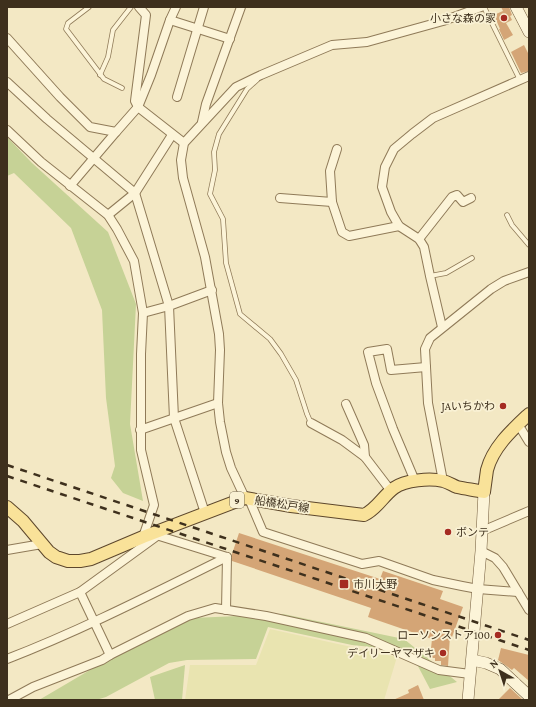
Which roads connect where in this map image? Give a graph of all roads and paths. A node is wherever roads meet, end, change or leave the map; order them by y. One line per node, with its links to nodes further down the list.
1 (89, 7): 15 (lane)
2 (130, 7): 15 (lane)
3 (139, 7): 22 (street)
4 (176, 7): 10 (street)
5 (204, 7): 11 (street)
6 (241, 7): 13 (street)
7 (481, 7): 16 (street)
8 (484, 7): 18 (lane)
9 (516, 7): 12 (street)
10 (170, 20): 11 (street); 22 (street)
11 (197, 29): 13 (street); 21 (street)
12 (529, 32)
13 (230, 39): 23 (street)
14 (8, 42): 25 (street)
15 (100, 75): 20 (lane)
16 (261, 75): 23 (street); 52 (lane)
17 (529, 76): 18 (street)
18 (520, 80): 37 (street)
19 (7, 82): 29 (street)
20 (122, 88)
21 (177, 97)
22 (138, 107): 25 (street); 26 (street)
23 (202, 122): 27 (street)
24 (7, 130): 30 (street)
25 (116, 132): 29 (street)
26 (172, 135): 27 (street); 31 (street)
27 (184, 143): 43 (street)
28 (336, 149): 34 (street)
29 (94, 158): 30 (street); 31 (street)
30 (70, 186): 35 (street)
31 (135, 193): 35 (street); 44 (street)
32 (280, 198): 34 (street)
33 (471, 198): 38 (street)
34 (332, 202): 37 (street)
35 (108, 215): 45 (street)
36 (507, 215): 39 (lane)
37 (400, 226): 38 (street)
38 (419, 239): 42 (street)
39 (529, 246)
40 (472, 258): 42 (lane)
41 (529, 272): 46 (street)
42 (430, 276): 46 (street)
43 (212, 290): 44 (street); 48 (street)
44 (169, 306): 45 (street); 51 (street)
45 (143, 314): 54 (street)
46 (442, 327): 47 (street)
47 (426, 367): 57 (street); 58 (street)
48 (218, 403): 51 (street); 61 (street)
49 (346, 404): 56 (street)
50 (529, 414): 53 (main road)
51 (174, 418): 54 (street); 64 (street)
52 (312, 423): 56 (street)
53 (518, 424): 55 (street); 60 (main road)
54 (140, 430): 66 (street)
55 (529, 442)
56 (365, 456): 59 (street)
57 (415, 481): 58 (main road, 船橋松戸線 / 9); 59 (main road, 船橋松戸線 / 9)
58 (443, 481): 60 (main road, 船橋松戸線 / 9)
59 (391, 491): 61 (main road, 船橋松戸線 / 9)
60 (484, 492): 65 (street)
61 (247, 498): 64 (main road, 船橋松戸線 / 9); 71 (street)
62 (7, 507): 67 (main road, 船橋松戸線 / 9)
63 (529, 511): 65 (street)
64 (205, 513): 66 (main road, 船橋松戸線 / 9)
65 (482, 531): 69 (street)
66 (151, 536): 67 (main road, 船橋松戸線 / 9); 70 (street); 72 (street)
67 (42, 544): 68 (street)
68 (7, 550)
69 (481, 551): 71 (street); 73 (street)
70 (227, 557): 74 (street); 76 (street)
71 (478, 590): 73 (street); 80 (street)
72 (80, 592): 76 (street); 77 (street)
73 (518, 592): 75 (street)
74 (226, 610): 78 (street); 81 (street)
75 (529, 610)
76 (94, 623): 78 (street); 79 (street)
77 (7, 624)
78 (110, 655): 83 (street)
79 (7, 660)
80 (472, 660): 81 (street); 82 (street)
81 (470, 674): 84 (street)
82 (529, 696)
83 (9, 700)
84 (468, 700)

